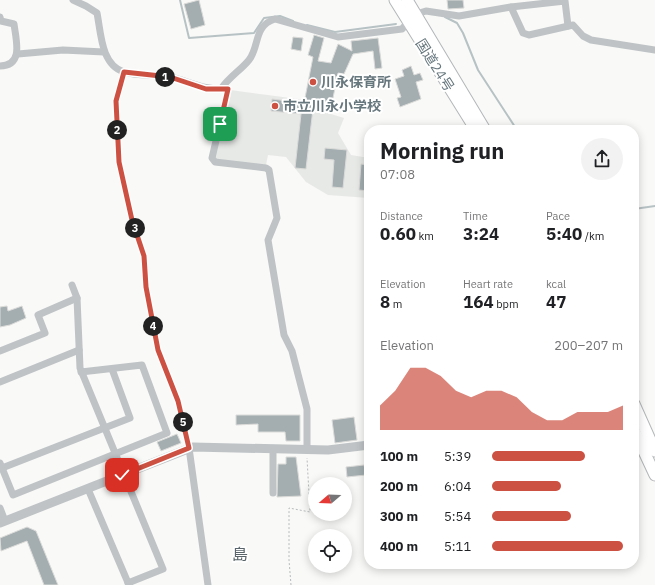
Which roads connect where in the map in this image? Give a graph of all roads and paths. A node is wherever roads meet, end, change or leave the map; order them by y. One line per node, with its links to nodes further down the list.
1 (73, 0): 9 (street)
2 (395, 0): 6 (highway, 国道24号)
3 (407, 0): 6 (highway, 国道24号)
4 (506, 5): 6 (street); 7 (street); 7 (street)
5 (0, 17): 10 (street)
6 (412, 18): 13 (street); 14 (highway, 国道24号); 15 (highway, 国道24号)
7 (568, 26): 8 (street)
8 (655, 50)
9 (104, 52): 10 (street); 12 (street)
10 (18, 54): 11 (street)
11 (0, 66)
12 (124, 72): 13 (street); 27 (street)
13 (221, 89): 29 (street)
14 (473, 125)
15 (482, 125)
16 (72, 285): 17 (street)
17 (77, 298): 18 (street); 19 (street)
18 (79, 350): 21 (street); 22 (street)
19 (0, 351)
20 (112, 368): 21 (street); 24 (street); 31 (street)
21 (81, 372): 24 (street)
22 (0, 382)
23 (639, 415): 30 (highway)
24 (103, 428): 31 (street); 32 (street)
25 (639, 441): 34 (highway)
26 (364, 446): 29 (street)
27 (189, 448): 28 (street); 33 (street); 40 (street)
28 (273, 449): 29 (street); 36 (street)
29 (307, 450): 41 (path)
30 (655, 452)
31 (114, 454): 32 (street); 33 (street)
32 (1, 465)
33 (122, 475): 35 (street); 39 (street)
34 (655, 475)
35 (88, 489): 38 (street); 39 (street)
36 (273, 493)
37 (0, 508): 38 (street)
38 (3, 522)
39 (128, 584)
40 (208, 585)
41 (291, 585)

